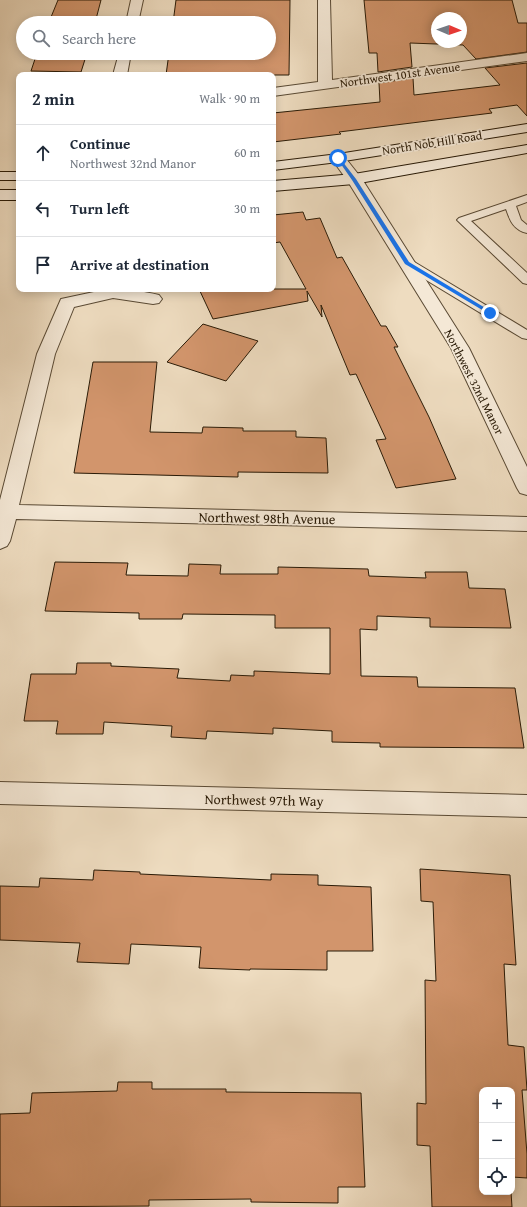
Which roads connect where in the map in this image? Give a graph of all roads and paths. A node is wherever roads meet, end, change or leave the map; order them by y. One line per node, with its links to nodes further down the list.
1 (138, 0): 3 (street)
2 (324, 0): 7 (street)
3 (134, 16)
4 (527, 57): 7 (street, Northwest 101st Avenue)
5 (123, 60): 6 (street)
6 (121, 72)
7 (325, 86): 8 (street, Northwest 101st Avenue)
8 (276, 92)
9 (527, 128): 11 (street, North Nob Hill Road)
10 (527, 149): 15 (street, North Nob Hill Road)
11 (338, 158): 12 (street, North Nob Hill Road); 15 (street, Northwest 32nd Manor)
12 (276, 166)
13 (0, 176): 14 (street)
14 (16, 176)
15 (354, 179): 16 (street, North Nob Hill Road); 22 (street, Northwest 32nd Manor)
16 (276, 186)
17 (0, 195): 18 (street)
18 (16, 195)
19 (527, 198): 20 (lane)
20 (510, 204): 21 (lane); 23 (lane)
21 (527, 230)
22 (407, 263): 25 (lane); 26 (street, Northwest 32nd Manor)
23 (527, 280)
24 (153, 299): 27 (street)
25 (527, 335)
26 (524, 474)
27 (8, 512): 28 (street, Northwest 98th Avenue); 29 (street)
28 (527, 524)
29 (0, 540)
30 (0, 793): 31 (street, Northwest 97th Way)
31 (527, 806)

